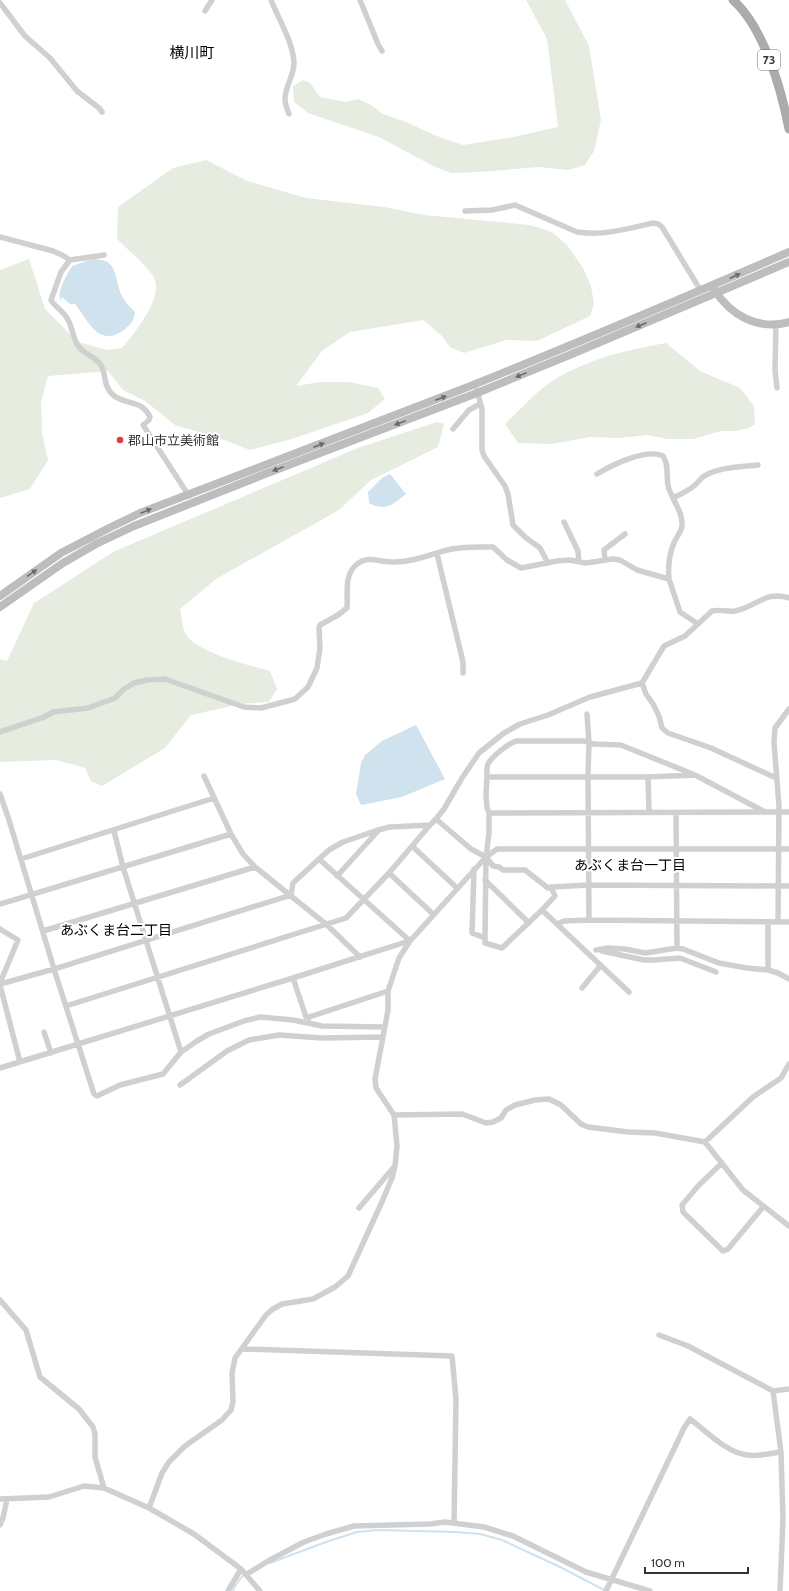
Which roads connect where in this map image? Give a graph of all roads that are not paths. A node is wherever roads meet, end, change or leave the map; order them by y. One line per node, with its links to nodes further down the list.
1 (212, 0): 6 (street)
2 (271, 0): 9 (street)
3 (360, 0): 7 (street)
4 (733, 0): 10 (main road, 73)
5 (0, 3): 8 (street)
6 (205, 12)
7 (382, 51)
8 (102, 112)
9 (289, 114)
10 (789, 128)
11 (465, 211): 18 (street)
12 (0, 237): 15 (street)
13 (789, 252): 17 (street, one-way to 13)
14 (104, 255): 15 (street)
15 (70, 260): 28 (street)
16 (789, 262): 17 (street)
17 (714, 289): 18 (street); 20 (street); 23 (street, one-way to 23)
18 (701, 291): 21 (street)
19 (789, 322): 20 (street)
20 (776, 325): 22 (street)
21 (475, 384): 23 (street); 28 (street, one-way to 21)
22 (777, 388)
23 (477, 393): 24 (street); 30 (street, one-way to 30)
24 (480, 404): 25 (street); 36 (street)
25 (453, 429)
26 (758, 465): 29 (street)
27 (597, 474): 29 (street)
28 (188, 494): 30 (street); 38 (street, one-way to 28)
29 (673, 498): 37 (street)
30 (194, 502): 40 (street)
31 (564, 522): 35 (street)
32 (625, 534): 34 (street)
33 (437, 554): 36 (street); 42 (street); 46 (street)
34 (605, 560): 35 (street); 37 (street)
35 (579, 562): 36 (street)
36 (548, 563)
37 (669, 580): 41 (street)
38 (0, 596)
39 (789, 598): 41 (street)
40 (0, 607)
41 (698, 624): 43 (street)
42 (463, 673)
43 (642, 683): 53 (street); 63 (street)
44 (789, 709): 53 (street)
45 (587, 714): 47 (street)
46 (0, 732)
47 (589, 743): 48 (street); 50 (street); 51 (street)
48 (695, 775): 52 (street); 58 (street)
49 (204, 776): 55 (street)
50 (588, 776): 51 (street); 52 (street); 56 (street)
51 (487, 777): 61 (street)
52 (648, 777): 57 (street)
53 (776, 778): 59 (street)
54 (0, 794): 74 (street)
55 (214, 798): 66 (street); 67 (street)
56 (589, 812): 57 (street); 61 (street); 69 (street)
57 (649, 812): 62 (street)
58 (765, 812): 59 (street); 62 (street)
59 (779, 812): 60 (street); 71 (street)
60 (789, 812)
61 (489, 813): 73 (street)
62 (676, 813): 70 (street)
63 (436, 819): 64 (street); 73 (street)
64 (430, 825): 65 (street); 68 (street)
65 (378, 830): 75 (street); 80 (street)
66 (114, 831): 74 (street); 76 (street)
67 (231, 834): 76 (street); 77 (street)
68 (412, 846): 79 (street); 87 (street)
69 (589, 849): 70 (street); 73 (street); 82 (street)
70 (677, 849): 71 (street); 83 (street)
71 (779, 849): 72 (street); 84 (street)
72 (789, 849)
73 (486, 857): 78 (street); 81 (street); 86 (street)
74 (21, 859): 88 (street)
75 (319, 860): 80 (street); 89 (street)
76 (123, 867): 88 (street); 92 (street)
77 (255, 867): 89 (street); 92 (street)
78 (474, 869): 87 (street); 105 (street)
79 (389, 873): 90 (street); 94 (street)
80 (337, 876): 90 (street)
81 (485, 880): 100 (street); 105 (street)
82 (588, 885): 83 (street); 86 (street); 95 (street)
83 (677, 886): 84 (street); 96 (street)
84 (779, 886): 85 (street); 97 (street)
85 (789, 886)
86 (551, 887): 93 (street)
87 (457, 888): 94 (street)
88 (31, 894): 91 (street); 104 (street)
89 (291, 894): 102 (street); 106 (street)
90 (364, 900): 102 (street); 107 (street)
91 (0, 904)
92 (134, 904): 104 (street); 106 (street)
93 (542, 910): 100 (street); 101 (street)
94 (433, 914): 107 (street)
95 (589, 920): 96 (street); 101 (street)
96 (676, 921): 98 (street); 108 (street)
97 (778, 921): 98 (street); 99 (street)
98 (768, 922): 112 (street)
99 (789, 922)
100 (529, 923): 105 (street)
101 (558, 924): 110 (street)
102 (327, 925): 109 (street); 114 (street)
103 (0, 929): 117 (street)
104 (43, 932): 111 (street)
105 (485, 938)
106 (147, 940): 111 (street); 114 (street)
107 (410, 940): 109 (street); 119 (street)
108 (677, 948): 112 (street); 113 (street)
109 (360, 957): 115 (street)
110 (601, 966): 118 (street); 120 (street)
111 (54, 970): 117 (street); 121 (street)
112 (768, 970): 116 (street)
113 (716, 972)
114 (158, 976): 121 (street); 122 (street)
115 (293, 978): 122 (street); 123 (street)
116 (789, 979)
117 (0, 984): 131 (street)
118 (582, 988)
119 (388, 991): 123 (street); 125 (street)
120 (629, 992)
121 (66, 1006): 128 (street)
122 (171, 1016): 128 (street); 129 (street)
123 (309, 1017): 124 (street)
124 (309, 1024): 125 (street); 129 (street)
125 (385, 1027): 127 (street)
126 (44, 1032): 130 (street)
127 (383, 1037): 134 (street); 135 (street)
128 (78, 1044): 129 (street); 130 (street)
129 (181, 1052)
130 (51, 1053): 131 (street)
131 (20, 1062): 133 (street)
132 (789, 1064): 136 (street)
133 (0, 1068)
134 (180, 1085)
135 (394, 1115): 136 (street); 138 (street)
136 (705, 1142): 137 (street)
137 (722, 1163): 139 (street); 139 (street)
138 (395, 1166): 140 (street); 144 (street)
139 (763, 1207): 141 (street)
140 (359, 1208)
141 (789, 1226)
142 (0, 1300): 148 (street)
143 (659, 1334): 146 (street)
144 (242, 1349): 151 (street); 154 (street)
145 (789, 1389): 146 (street)
146 (773, 1392): 147 (street)
147 (781, 1452): 152 (street); 158 (street)
148 (104, 1488): 150 (street); 151 (street)
149 (0, 1499): 150 (street)
150 (7, 1499): 155 (street)
151 (149, 1508): 156 (street)
152 (783, 1520): 153 (street); 163 (street)
153 (789, 1520)
154 (454, 1523): 157 (street); 158 (street)
155 (0, 1525)
156 (241, 1569): 157 (street); 159 (street)
157 (247, 1574): 160 (street)
158 (611, 1580): 161 (street); 162 (street)
159 (228, 1591)
160 (260, 1591)
161 (606, 1591)
162 (650, 1591)
163 (780, 1591)

